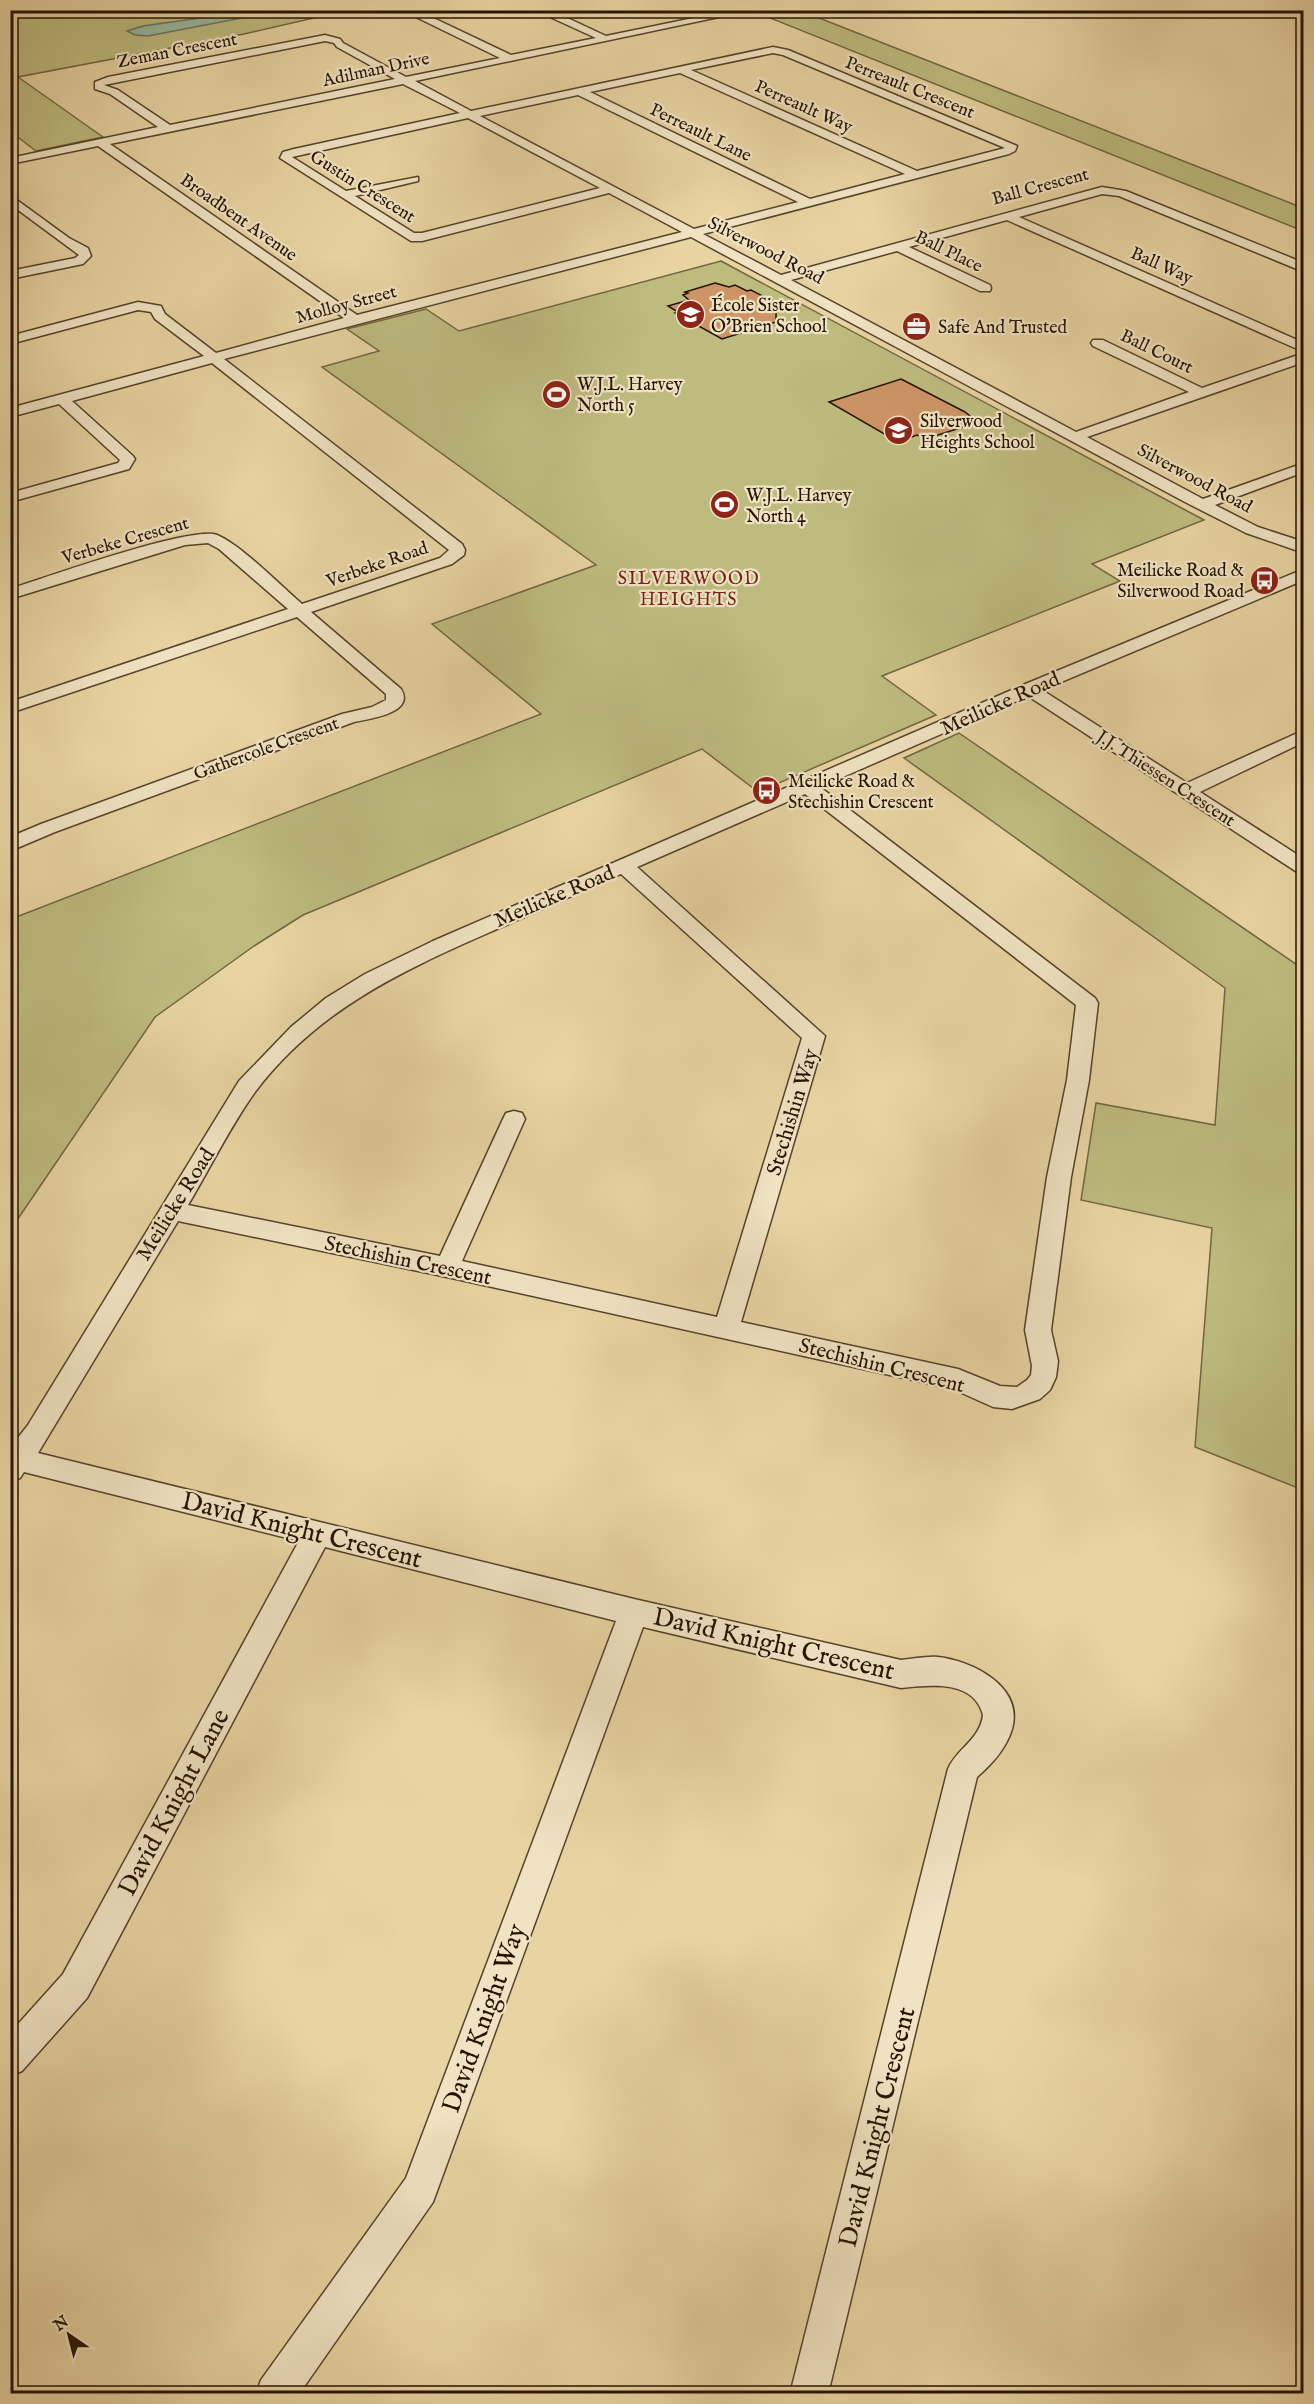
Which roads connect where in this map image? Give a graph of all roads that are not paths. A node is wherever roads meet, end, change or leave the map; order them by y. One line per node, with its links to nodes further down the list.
1 (424, 10): 6 (street)
2 (564, 10): 4 (street)
3 (748, 10): 4 (street, Adilman Drive)
4 (605, 39): 6 (street, Adilman Drive)
5 (223, 58): 7 (street, Zeman Crescent); 8 (street); 11 (street, Zeman Crescent)
6 (511, 58): 11 (street, Adilman Drive)
7 (205, 62): 9 (street); 14 (street, Zeman Crescent)
8 (236, 66)
9 (218, 69)
10 (680, 69): 12 (street, Perreault Crescent); 17 (street, Perreault Way); 17 (street, Perreault Crescent)
11 (405, 80): 13 (street, Silverwood Road); 14 (street, Adilman Drive)
12 (579, 91): 13 (street, Perreault Crescent); 22 (street, Perreault Lane)
13 (470, 114): 19 (street, Silverwood Road); 20 (street, Gustin Crescent)
14 (168, 129): 15 (street, Adilman Drive)
15 (101, 143): 16 (street, Adilman Drive); 30 (street, Broadbent Avenue)
16 (10, 162)
17 (914, 174): 22 (street, Perreault Crescent)
18 (414, 179): 20 (street)
19 (610, 189): 20 (street, Gustin Crescent); 24 (street, Silverwood Road)
20 (345, 195)
21 (10, 198): 27 (street)
22 (808, 202): 24 (street, Perreault Crescent)
23 (1006, 215): 25 (street, Ball Crescent); 26 (street, Ball Crescent); 33 (street, Ball Way)
24 (690, 232): 28 (street, Silverwood Road); 30 (street, Molloy Street)
25 (897, 246): 28 (street, Ball Crescent); 29 (street, Ball Place)
26 (1304, 268)
27 (10, 275)
28 (780, 279): 39 (street, Silverwood Road)
29 (985, 288)
30 (355, 320): 35 (street, Molloy Street)
31 (10, 340): 35 (street)
32 (1098, 343): 36 (street, Ball Court)
33 (1304, 348)
34 (1304, 357): 36 (street)
35 (214, 358): 37 (street, Molloy Street); 46 (street, Verbeke Road)
36 (1200, 392): 39 (street)
37 (62, 399): 38 (street, Molloy Street); 41 (street)
38 (10, 413)
39 (1074, 437): 42 (street, Silverwood Road)
40 (1304, 467): 42 (street)
41 (10, 498)
42 (1202, 505): 43 (street, Silverwood Road)
43 (1304, 548)
44 (1304, 574): 47 (street, Meilicke Road)
45 (10, 594): 46 (street, Verbeke Crescent)
46 (298, 611): 48 (street, Verbeke Road); 52 (street, Gathercole Crescent)
47 (1029, 689): 50 (street, Meilicke Road); 51 (street, J.J. Thiessen Crescent)
48 (10, 708)
49 (1304, 735): 51 (street)
50 (807, 786): 53 (street, Meilicke Road); 58 (street, Stechishin Crescent)
51 (1186, 791): 54 (street, J.J. Thiessen Crescent)
52 (10, 845)
53 (624, 866): 56 (street, Meilicke Road); 58 (street, Stechishin Way)
54 (1304, 868)
55 (514, 1119): 57 (street)
56 (171, 1211): 57 (street, Stechishin Crescent); 59 (street, Meilicke Road)
57 (447, 1267): 58 (street, Stechishin Crescent)
58 (726, 1328)
59 (14, 1465): 60 (street, David Knight Crescent)
60 (318, 1533): 61 (street, David Knight Crescent); 62 (street, David Knight Lane)
61 (634, 1612): 63 (street, David Knight Way); 64 (street, David Knight Crescent)
62 (10, 2059)
63 (275, 2394)
64 (809, 2394)

